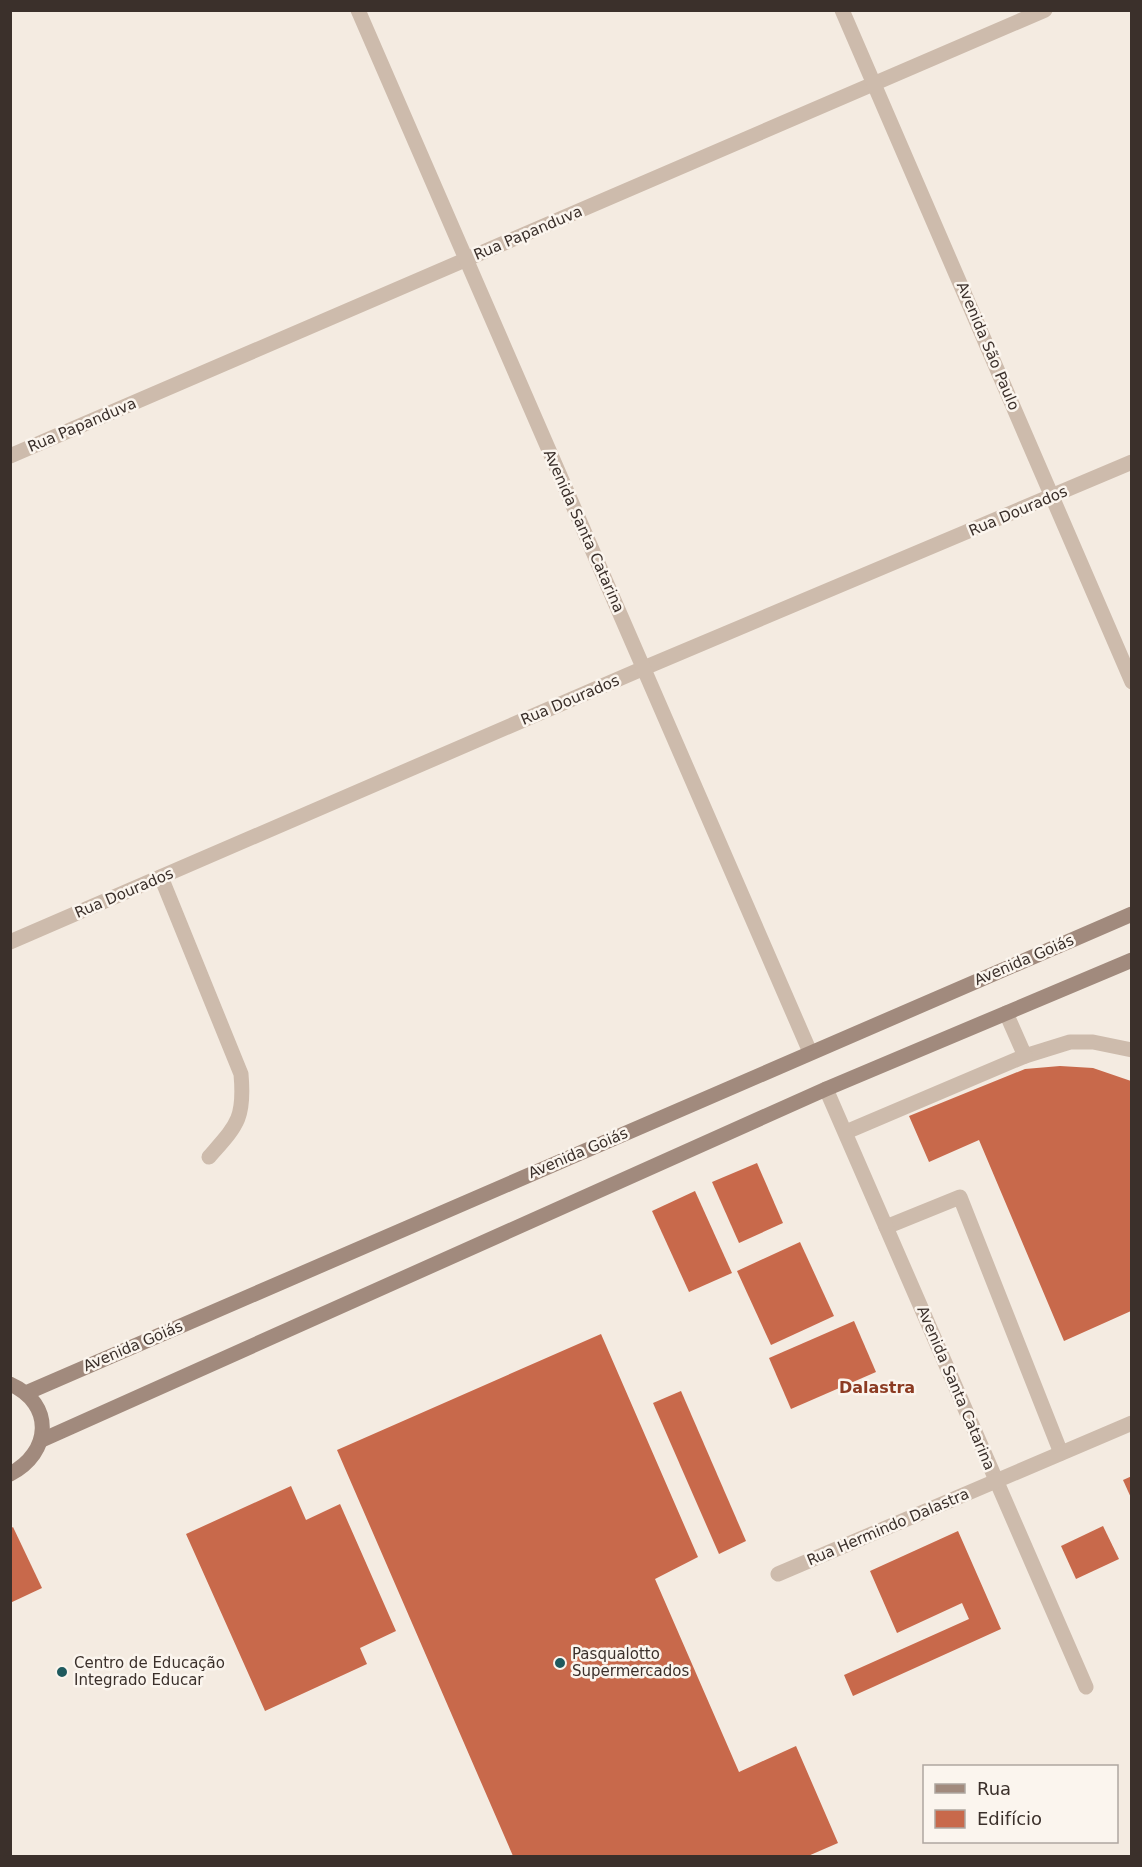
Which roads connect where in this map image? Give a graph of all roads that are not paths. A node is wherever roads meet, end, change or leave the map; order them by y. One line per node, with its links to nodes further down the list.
1 (358, 10): 5 (street, Avenida Santa Catarina)
2 (842, 10): 4 (street, Avenida São Paulo)
3 (1045, 10): 4 (street, Rua Papanduva)
4 (875, 84): 5 (street, Rua Papanduva); 8 (street, Avenida São Paulo)
5 (465, 260): 6 (street, Rua Papanduva); 9 (street, Avenida Santa Catarina)
6 (10, 456)
7 (1131, 462): 8 (street, Rua Dourados)
8 (1053, 497): 9 (street, Rua Dourados); 10 (street, Avenida São Paulo)
9 (644, 668): 11 (street, Rua Dourados); 17 (street, Avenida Santa Catarina)
10 (1131, 681)
11 (161, 877): 13 (street, Rua Dourados); 21 (street)
12 (1131, 914): 17 (main road, Avenida Goiás)
13 (10, 942)
14 (1131, 960): 15 (main road)
15 (1006, 1013): 18 (street); 19 (main road)
16 (1131, 1050): 18 (street)
17 (810, 1052): 24 (main road, Avenida Goiás)
18 (1025, 1056): 20 (street)
19 (826, 1089): 20 (street, Avenida Santa Catarina); 26 (main road)
20 (846, 1132): 22 (street, Avenida Santa Catarina)
21 (209, 1157)
22 (886, 1227): 27 (street); 29 (street, Avenida Santa Catarina)
23 (11, 1384): 24 (main road)
24 (26, 1393): 26 (main road)
25 (1131, 1423): 27 (street, Rua Hermindo Dalastra)
26 (42, 1440): 28 (main road)
27 (1061, 1453): 29 (street, Rua Hermindo Dalastra)
28 (10, 1474)
29 (997, 1480): 30 (street, Rua Hermindo Dalastra); 31 (street, Avenida Santa Catarina)
30 (778, 1574)
31 (1086, 1687)

